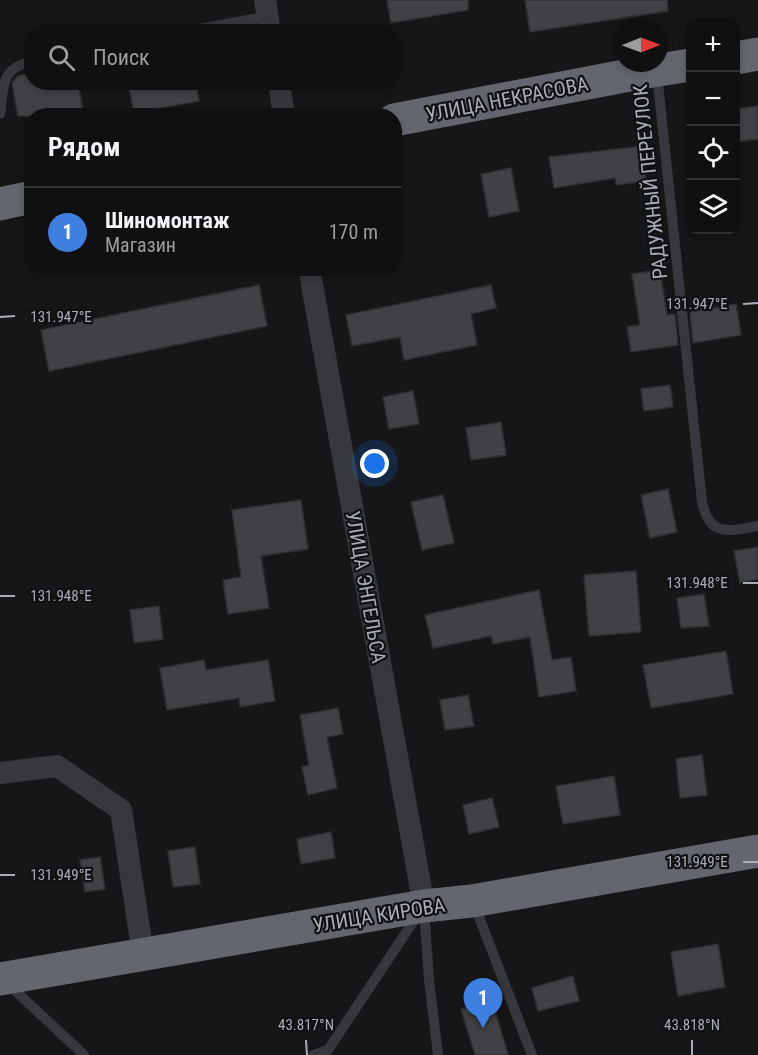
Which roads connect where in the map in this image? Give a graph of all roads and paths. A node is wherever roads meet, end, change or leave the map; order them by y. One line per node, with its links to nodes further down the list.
1 (268, 16): 2 (lane)
2 (226, 24)
3 (758, 54): 4 (highway)
4 (740, 57)
5 (24, 63): 12 (lane)
6 (686, 66): 7 (highway, УЛИЦА НЕКРАСОВА)
7 (668, 69)
8 (652, 72): 13 (highway, УЛИЦА НЕКРАСОВА)
9 (657, 72): 17 (lane, РАДУЖНЫЙ ПЕРЕУЛОК)
10 (280, 90): 11 (street)
11 (283, 108)
12 (0, 114)
13 (402, 119)
14 (24, 199): 15 (highway)
15 (0, 204)
16 (310, 276): 21 (street, УЛИЦА ЭНГЕЛЬСА)
17 (758, 526)
18 (0, 773): 22 (street)
19 (758, 851): 20 (highway, УЛИЦА КИРОВА)
20 (472, 901): 21 (highway, УЛИЦА КИРОВА); 28 (lane)
21 (424, 906): 22 (highway, УЛИЦА КИРОВА); 24 (lane); 26 (lane)
22 (143, 954): 23 (highway, УЛИЦА КИРОВА)
23 (1, 979): 25 (lane)
24 (332, 1052): 27 (lane)
25 (78, 1053)
26 (436, 1054)
27 (313, 1055)
28 (532, 1055)

